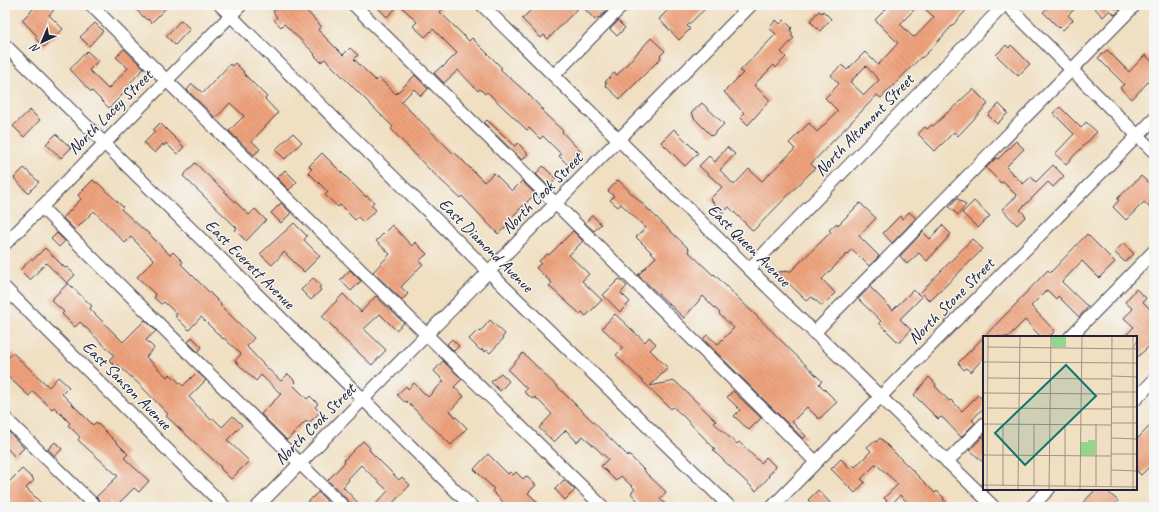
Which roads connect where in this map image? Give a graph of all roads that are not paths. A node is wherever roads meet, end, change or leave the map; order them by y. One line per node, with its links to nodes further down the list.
1 (91, 5): 14 (street)
2 (220, 5): 10 (street, East Diamond Avenue)
3 (241, 5): 10 (street, North Lacey Street)
4 (354, 5): 20 (street)
5 (623, 5): 13 (street)
6 (750, 5): 17 (street, North Cook Street)
7 (1006, 5): 12 (street); 24 (street, North Altamont Street)
8 (1135, 5): 12 (street)
9 (490, 8): 13 (street, East Queen Avenue)
10 (230, 15): 14 (street, North Lacey Street); 25 (street, East Diamond Avenue)
11 (5, 45): 18 (street, East Everett Avenue)
12 (1072, 70): 16 (street); 27 (street)
13 (554, 75): 17 (street, East Queen Avenue)
14 (166, 80): 18 (street, North Lacey Street); 28 (street)
15 (1154, 119): 16 (street, North Stone Street)
16 (1138, 136): 19 (street); 31 (street, North Stone Street)
17 (618, 139): 20 (street, North Cook Street); 24 (street, East Queen Avenue)
18 (104, 143): 21 (street, North Lacey Street); 33 (street, East Everett Avenue)
19 (1154, 152)
20 (555, 203): 25 (street, North Cook Street); 36 (street)
21 (41, 207): 22 (street, North Lacey Street); 38 (street)
22 (5, 244)
23 (1154, 251): 29 (street)
24 (749, 269): 27 (street, East Queen Avenue)
25 (488, 271): 28 (street, North Cook Street); 46 (street, East Diamond Avenue)
26 (5, 288): 41 (street, East Sanson Avenue)
27 (814, 333): 31 (street, East Queen Avenue)
28 (427, 334): 33 (street, North Cook Street); 45 (street)
29 (1071, 336)
30 (1154, 380): 32 (street)
31 (880, 397): 36 (street, North Stone Street); 37 (street, East Queen Avenue)
32 (1137, 398)
33 (363, 400): 38 (street, North Cook Street); 44 (street, East Everett Avenue)
34 (5, 418): 40 (street)
35 (983, 425): 37 (street)
36 (816, 462): 47 (street, North Stone Street)
37 (947, 462): 48 (street, East Queen Avenue)
38 (300, 464): 42 (street, North Cook Street); 43 (street)
39 (1048, 490): 49 (street)
40 (96, 507)
41 (225, 507)
42 (257, 507)
43 (344, 507)
44 (472, 507)
45 (603, 507)
46 (730, 507)
47 (772, 507)
48 (994, 507)
49 (1031, 507)

